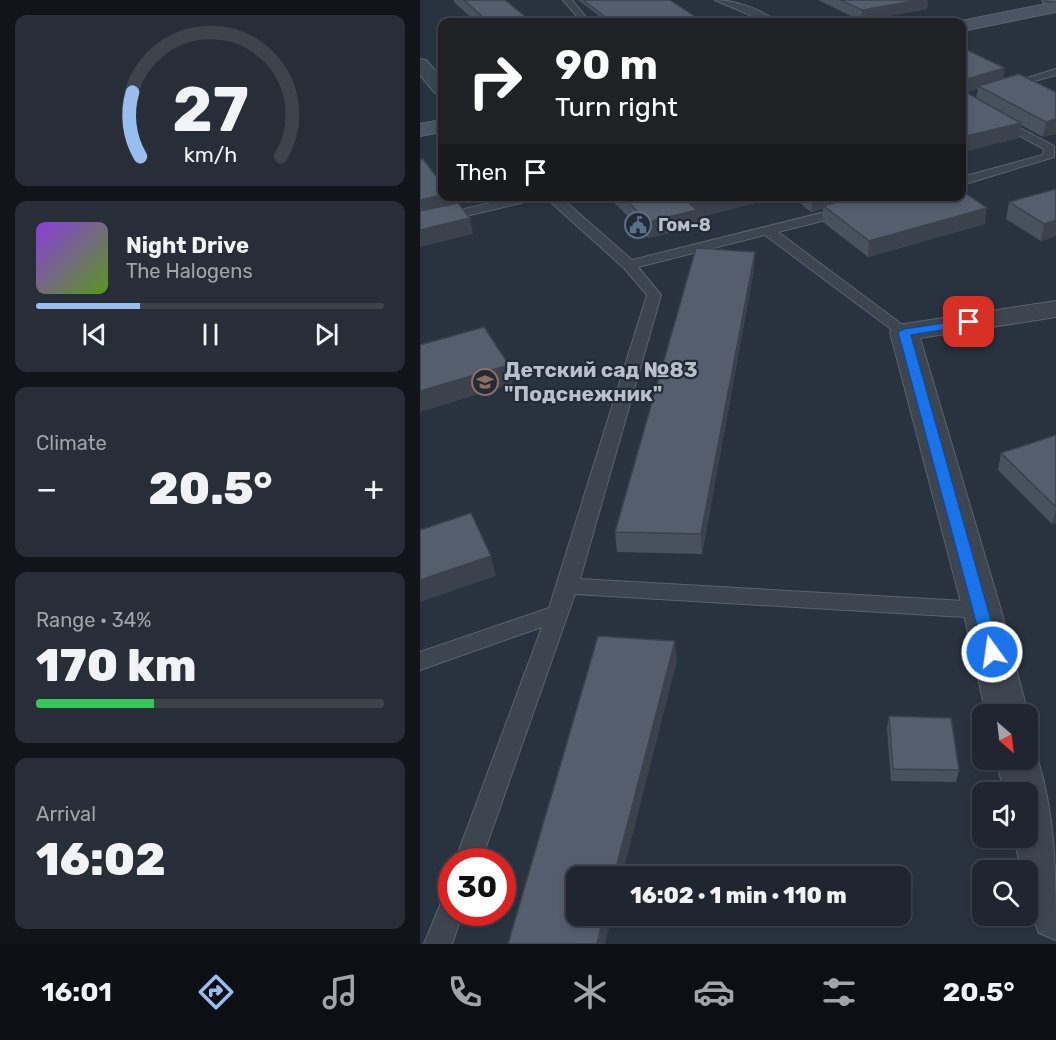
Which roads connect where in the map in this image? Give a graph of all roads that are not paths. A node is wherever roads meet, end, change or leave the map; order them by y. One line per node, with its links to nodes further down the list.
1 (567, 0): 5 (lane)
2 (719, 0): 6 (lane)
3 (1046, 0): 4 (lane)
4 (1056, 6): 7 (street)
5 (583, 18)
6 (765, 18)
7 (966, 25)
8 (420, 64): 10 (street)
9 (1056, 72): 11 (lane)
10 (438, 85)
11 (993, 90)
12 (966, 99): 15 (lane)
13 (438, 127): 14 (street)
14 (420, 130)
15 (966, 180)
16 (518, 201): 19 (lane)
17 (557, 201): 21 (lane)
18 (857, 208): 20 (lane)
19 (420, 223)
20 (768, 231): 21 (lane); 23 (lane)
21 (629, 265): 24 (lane)
22 (1056, 309): 23 (street)
23 (904, 332): 25 (street)
24 (568, 586): 25 (lane); 26 (lane)
25 (982, 610): 28 (street)
26 (557, 614): 27 (lane); 30 (lane)
27 (420, 661)
28 (1005, 704)
29 (1038, 841): 31 (street)
30 (473, 848)
31 (1056, 916)
32 (445, 926): 33 (lane)
33 (438, 944)

